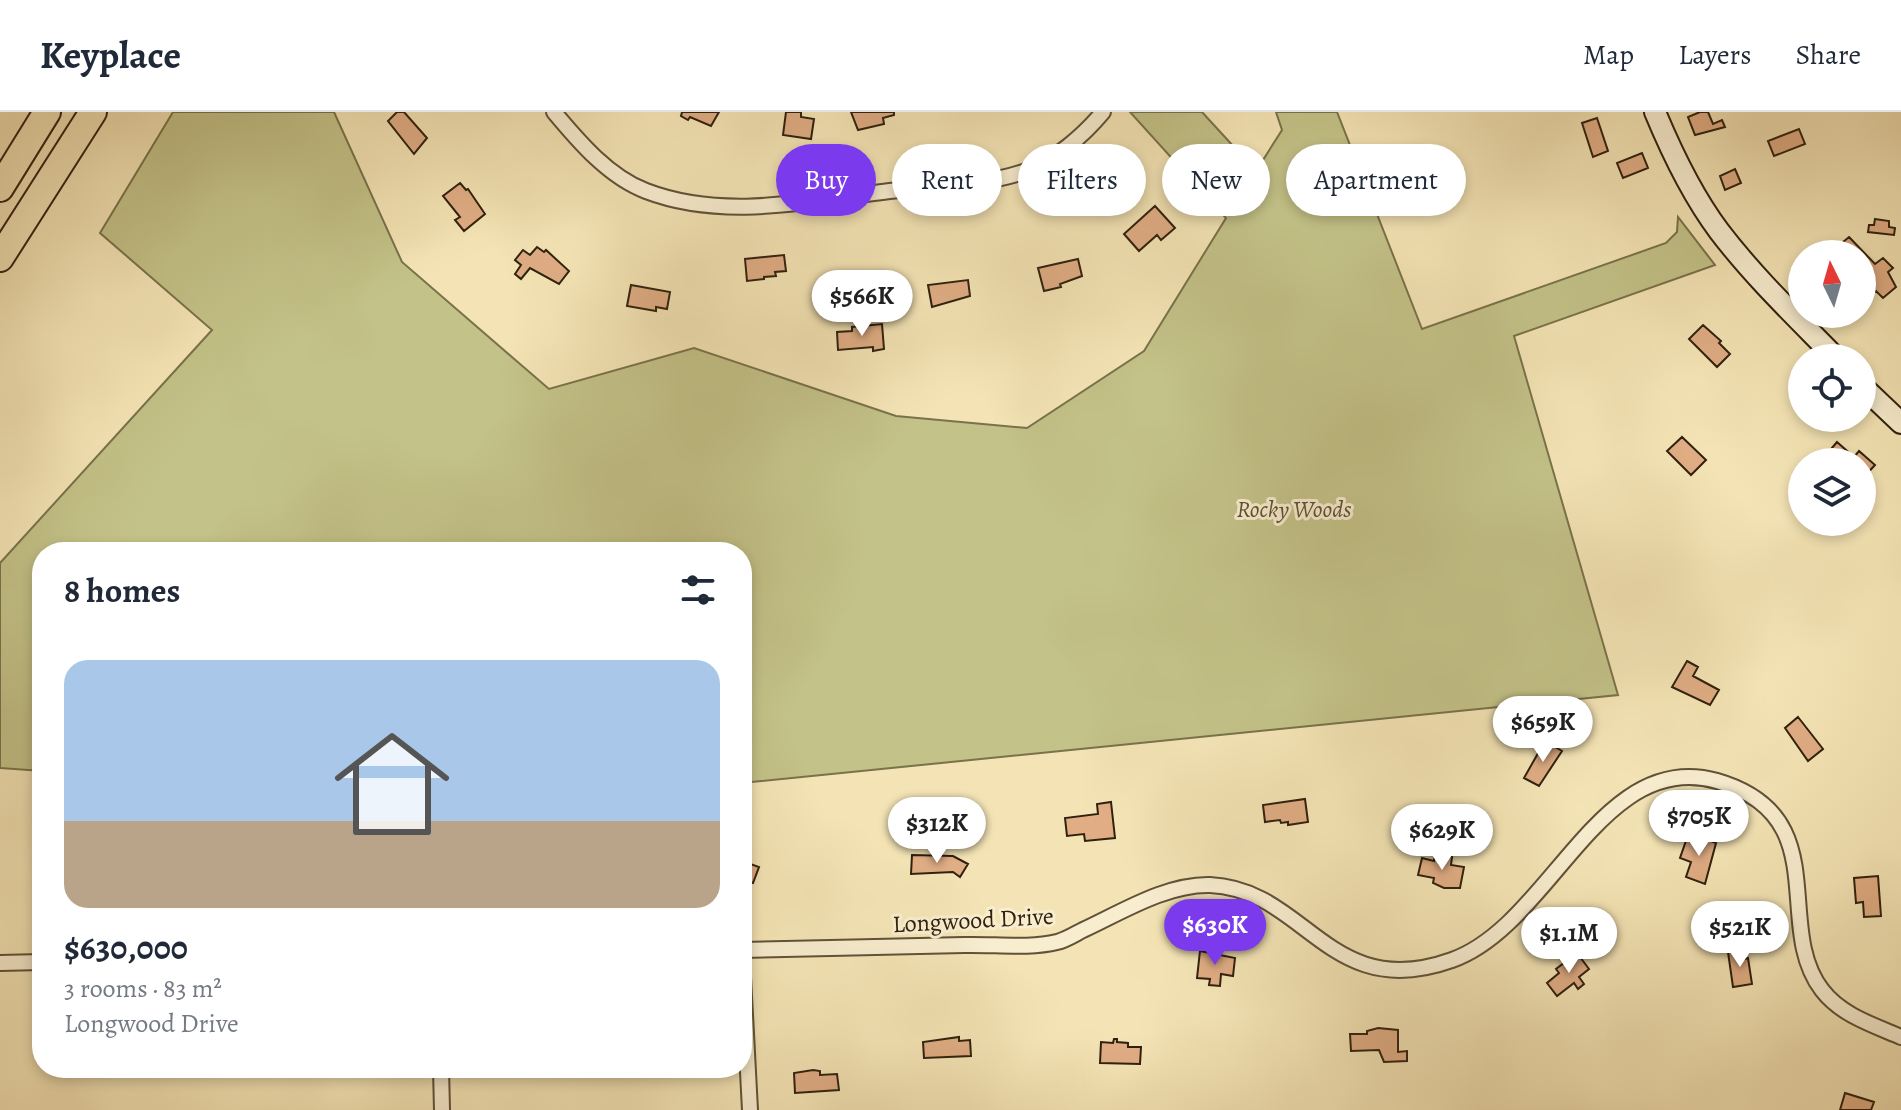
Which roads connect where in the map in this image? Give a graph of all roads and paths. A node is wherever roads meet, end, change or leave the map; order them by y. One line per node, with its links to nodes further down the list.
1 (47, 112): 6 (highway)
2 (93, 112): 7 (highway)
3 (554, 112): 4 (street)
4 (1103, 112)
5 (1655, 112): 8 (main road)
6 (0, 188)
7 (0, 258)
8 (1823, 344)
9 (1876, 399): 10 (main road)
10 (1901, 423)
11 (752, 950): 14 (street, Longwood Drive)
12 (32, 962): 13 (street)
13 (0, 963)
14 (1901, 1037)
15 (441, 1078): 17 (street)
16 (748, 1078): 18 (street)
17 (442, 1110)
18 (750, 1110)

